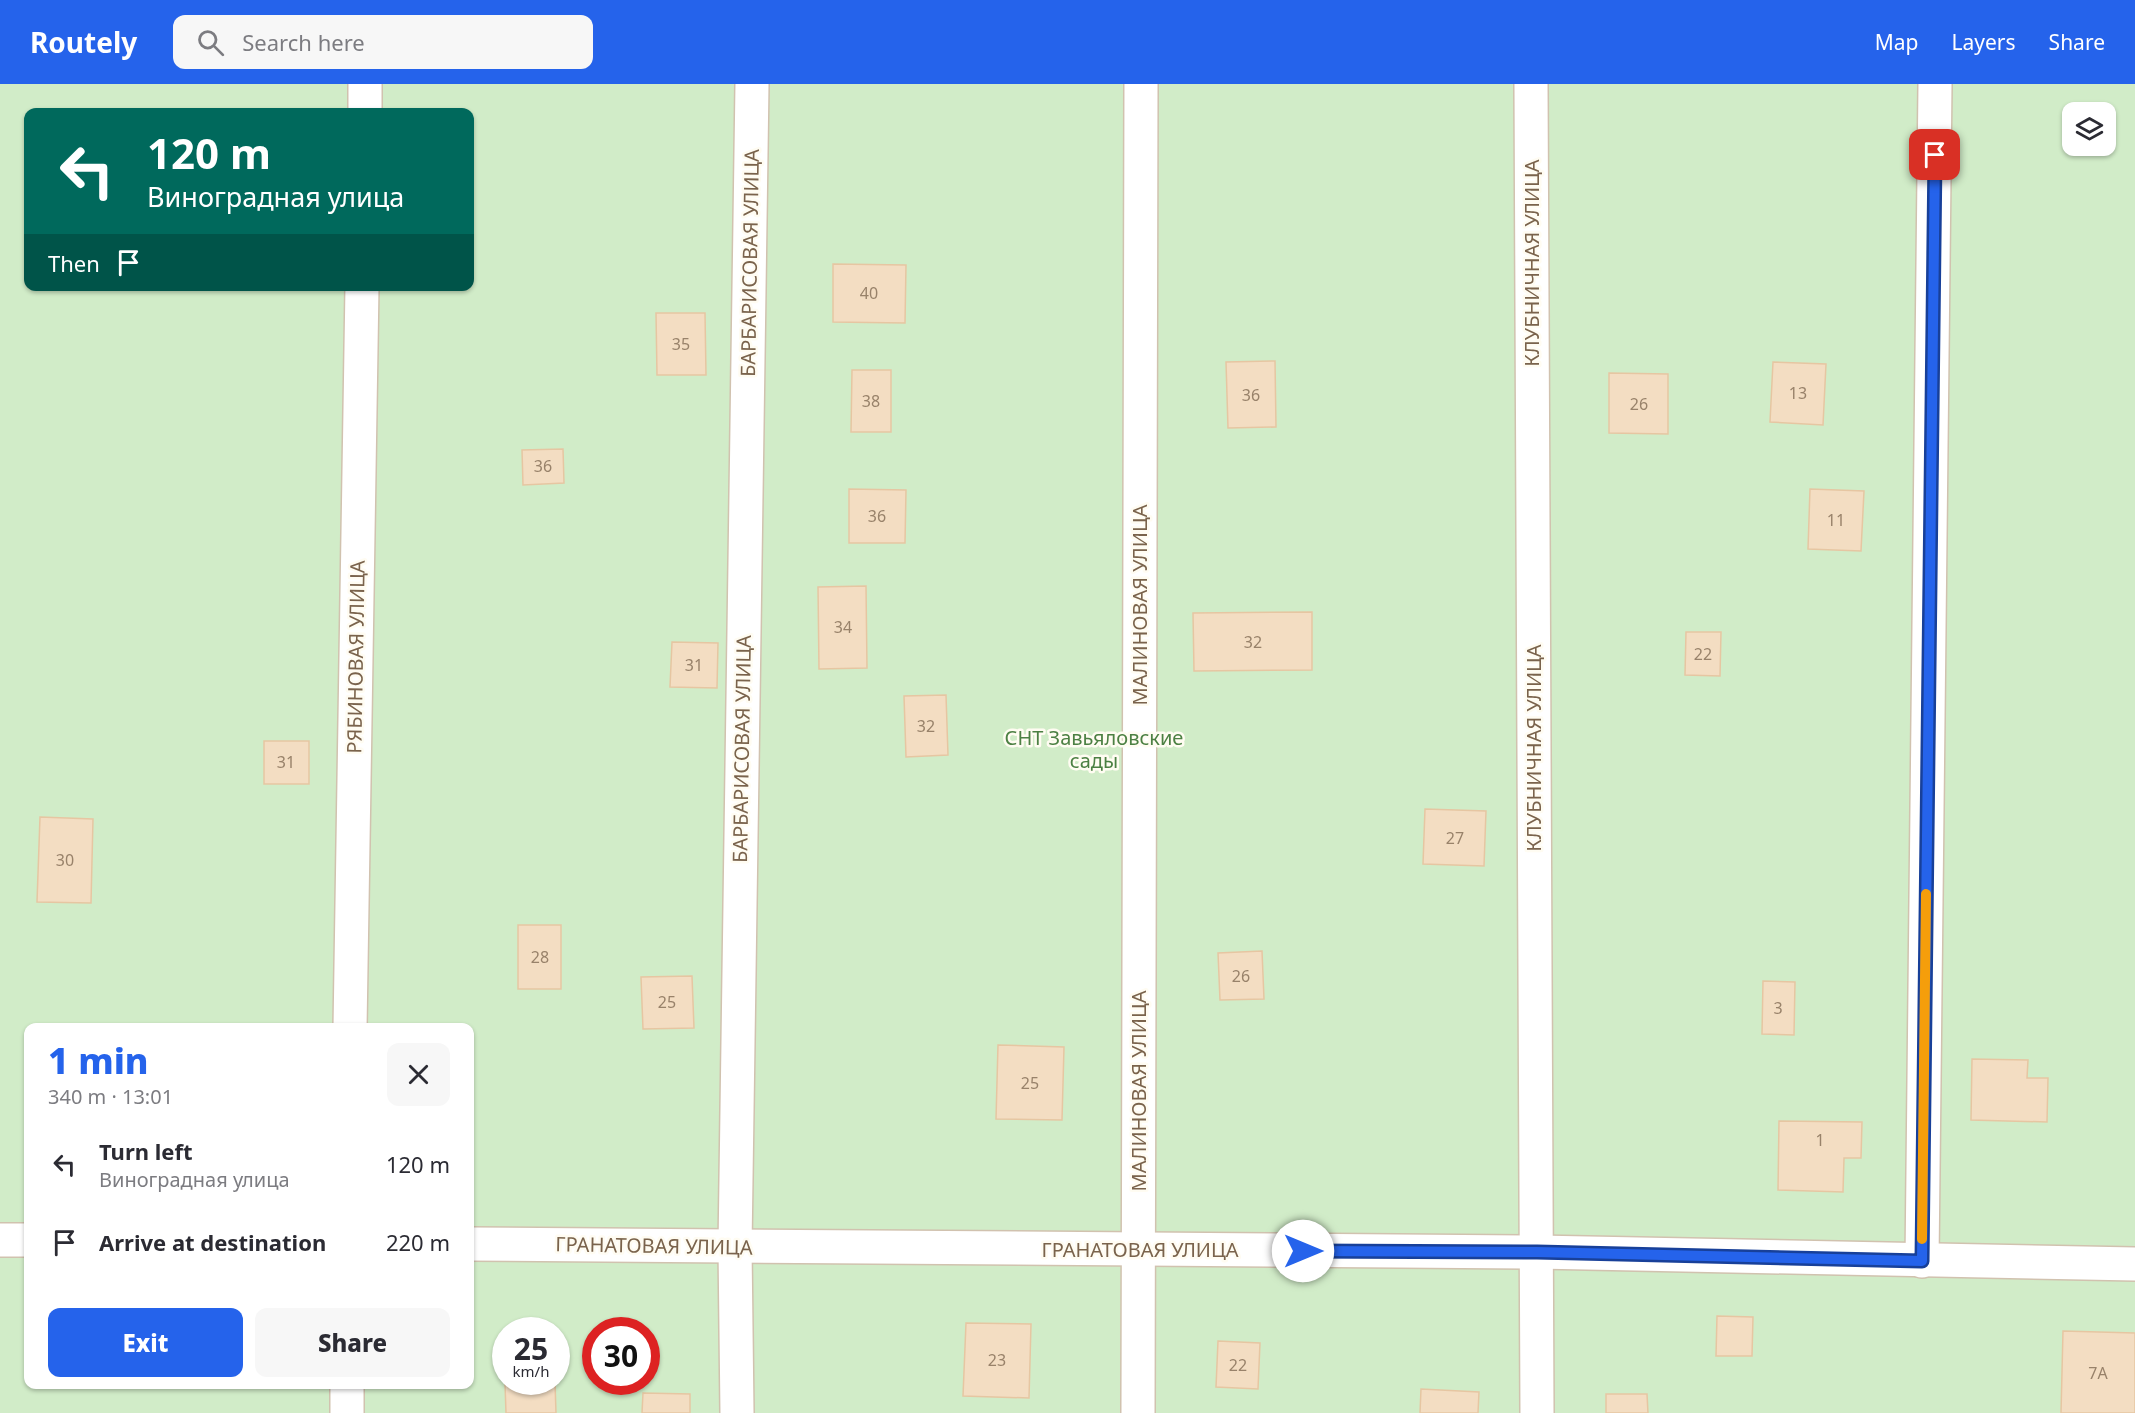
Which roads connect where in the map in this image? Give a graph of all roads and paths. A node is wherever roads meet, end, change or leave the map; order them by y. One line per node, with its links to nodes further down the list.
1 (365, 84): 6 (street)
2 (752, 84): 12 (street, БАРБАРИСОВАЯ УЛИЦА)
3 (1141, 84): 13 (street, МАЛИНОВАЯ УЛИЦА)
4 (1531, 84): 14 (street, КЛУБНИЧНАЯ УЛИЦА)
5 (1935, 84): 15 (street)
6 (364, 108)
7 (362, 291): 8 (street, РЯБИНОВАЯ УЛИЦА)
8 (350, 1023)
9 (0, 1240): 10 (street)
10 (24, 1240)
11 (474, 1244): 12 (street, ГРАНАТОВАЯ УЛИЦА)
12 (735, 1247): 13 (street, ГРАНАТОВАЯ УЛИЦА); 19 (street, БАРБАРИСОВАЯ УЛИЦА)
13 (1139, 1250): 14 (street, ГРАНАТОВАЯ УЛИЦА); 20 (street, МАЛИНОВАЯ УЛИЦА)
14 (1537, 1252): 15 (street, ГРАНАТОВАЯ УЛИЦА); 21 (street, КЛУБНИЧНАЯ УЛИЦА)
15 (1922, 1261): 16 (street, ГРАНАТОВАЯ УЛИЦА)
16 (2135, 1264)
17 (347, 1389): 18 (street)
18 (347, 1413)
19 (737, 1413)
20 (1138, 1413)
21 (1537, 1413)

